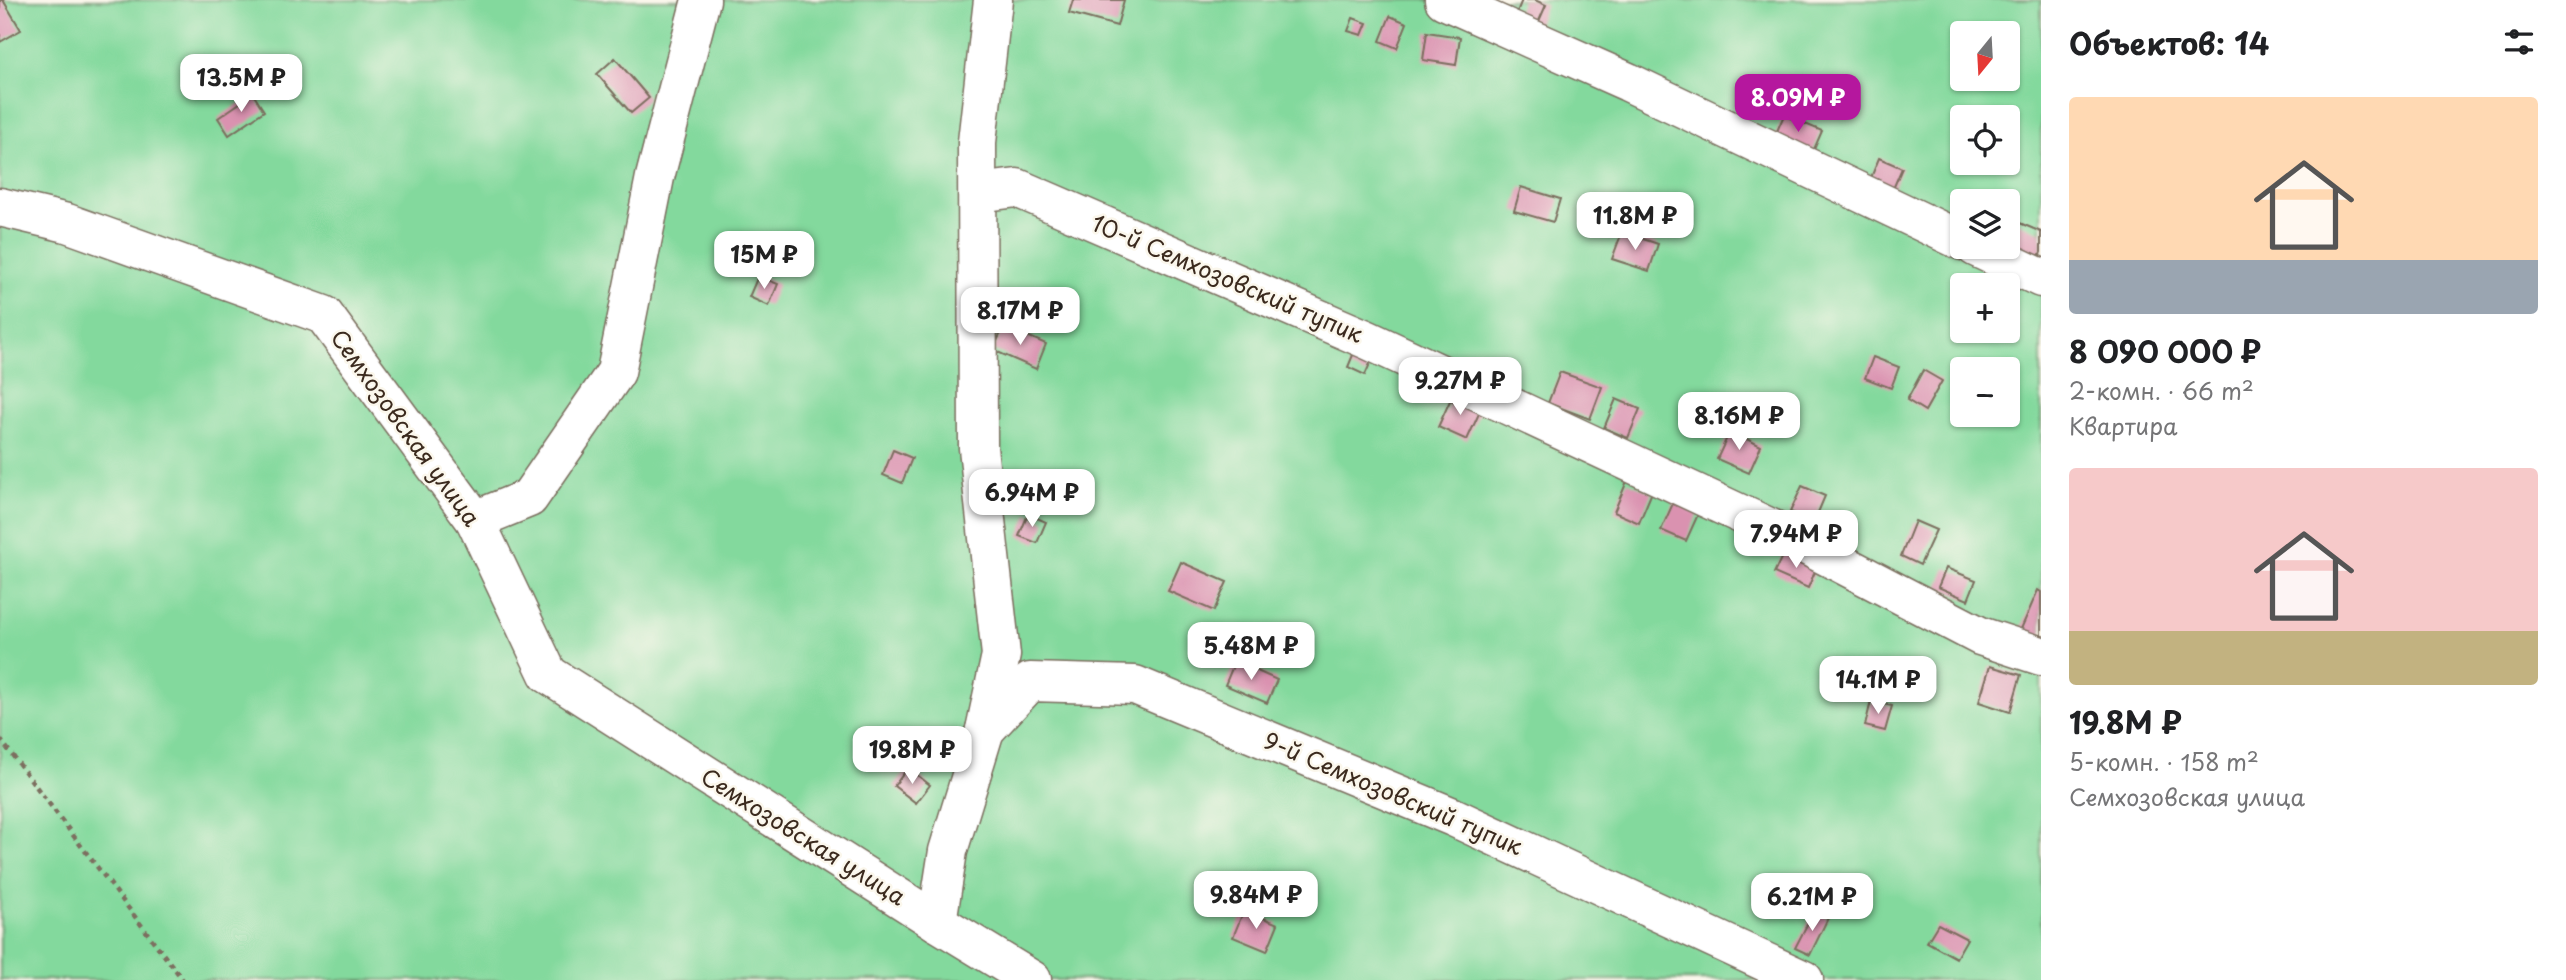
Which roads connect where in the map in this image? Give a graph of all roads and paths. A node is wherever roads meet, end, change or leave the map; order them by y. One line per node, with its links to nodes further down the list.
1 (701, 0): 9 (street)
2 (993, 0): 4 (street)
3 (1444, 0): 6 (street)
4 (978, 193): 10 (street, 10-й Семхозовский тупик); 11 (street)
5 (0, 207): 9 (street, Семхозовская улица)
6 (1950, 235)
7 (2001, 259): 8 (street)
8 (2041, 278)
9 (475, 520): 13 (street, Семхозовская улица)
10 (2041, 656)
11 (985, 730): 13 (street); 16 (street, 9-й Семхозовский тупик)
12 (0, 738): 14 (path)
13 (937, 922): 15 (street, Семхозовская улица)
14 (183, 980)
15 (1032, 980)
16 (1804, 980)

